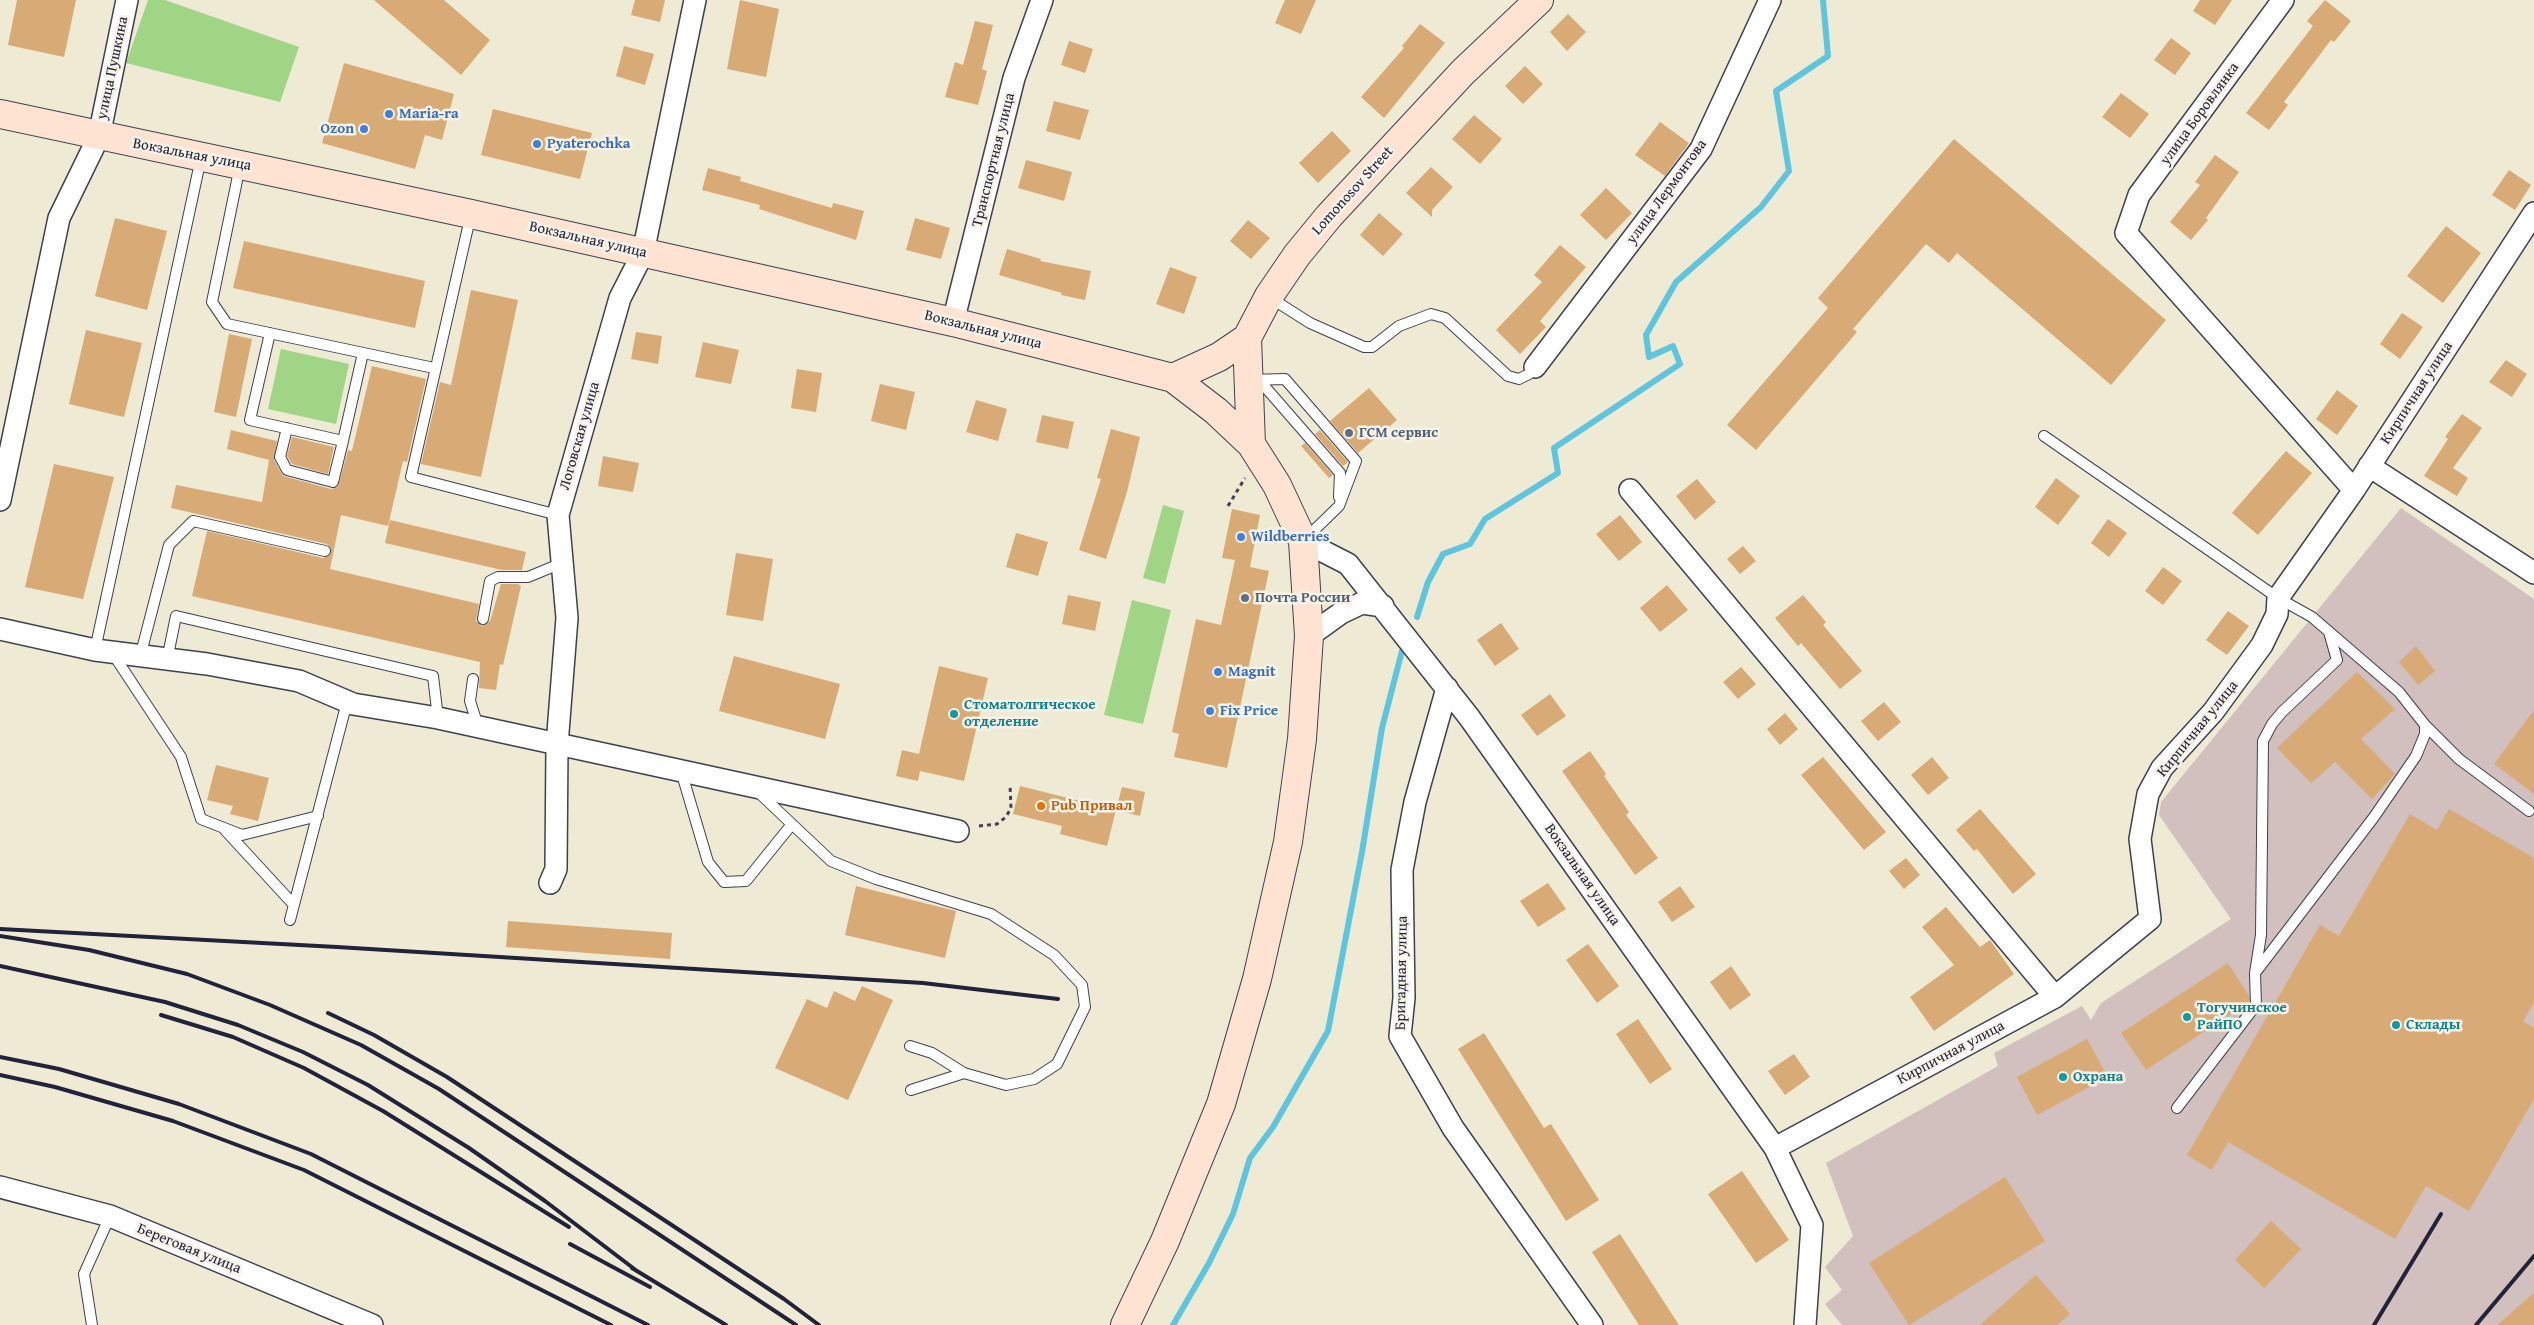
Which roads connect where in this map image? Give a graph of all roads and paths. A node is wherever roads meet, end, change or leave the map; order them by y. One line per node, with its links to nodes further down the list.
1 (126, 0): 8 (street, улица Пушкина)
2 (695, 0): 13 (street, Логовская улица)
3 (1042, 0): 15 (street, Транспортная улица)
4 (1539, 0): 14 (main road, Lomonosov Street)
5 (1770, 0): 19 (street, улица Лермонтова)
6 (2283, 0): 29 (street, улица Боровлянка)
7 (0, 114): 8 (main road, Вокзальная улица)
8 (99, 136): 9 (main road, Вокзальная улица); 30 (street, улица Пушкина)
9 (202, 157): 10 (main road, Вокзальная улица); 43 (lane)
10 (241, 165): 12 (main road, Вокзальная улица); 16 (lane)
11 (2534, 213): 27 (street, Кирпичная улица)
12 (471, 214): 13 (main road, Вокзальная улица); 20 (lane)
13 (643, 253): 15 (main road, Вокзальная улица); 32 (street, Логовская улица)
14 (1269, 296): 17 (main road, Lomonosov Street); 19 (lane)
15 (953, 322): 21 (main road, Вокзальная улица)
16 (270, 333): 18 (lane); 23 (lane)
17 (1247, 338): 21 (main road, Lomonosov Street); 22 (main road)
18 (363, 353): 20 (lane); 25 (lane)
19 (1535, 367)
20 (434, 368): 32 (lane)
21 (1173, 378): 26 (main road)
22 (1253, 380): 26 (main road); 31 (lane); 31 (lane)
23 (286, 428): 25 (lane); 25 (lane)
24 (2044, 436): 37 (lane)
25 (343, 441)
26 (1251, 444): 33 (main road)
27 (2369, 466): 29 (street, Кирпичная улица); 36 (street)
28 (1630, 490): 65 (street)
29 (2354, 490): 37 (street, Кирпичная улица)
30 (0, 500)
31 (1338, 506): 33 (lane)
32 (558, 516): 35 (street, Логовская улица)
33 (1303, 541): 38 (street, Вокзальная улица); 42 (main road)
34 (325, 550): 44 (lane)
35 (562, 563): 39 (lane); 52 (street, Логовская улица)
36 (2534, 573)
37 (2278, 598): 41 (lane); 65 (street, Кирпичная улица)
38 (1383, 606): 42 (street); 47 (street, Вокзальная улица)
39 (483, 619)
40 (0, 629): 43 (street)
41 (2328, 631): 50 (lane); 64 (lane)
42 (1308, 636): 73 (main road)
43 (104, 652): 44 (street); 59 (lane)
44 (140, 657): 45 (street)
45 (168, 660): 48 (street); 49 (lane)
46 (473, 679): 51 (lane)
47 (1447, 688): 70 (street, Вокзальная улица); 78 (street, Бригадная улица)
48 (348, 702): 49 (street); 57 (lane)
49 (438, 718): 51 (street)
50 (2425, 725): 56 (lane); 64 (lane)
51 (479, 727): 52 (street)
52 (557, 745): 53 (street); 61 (street, Логовская улица)
53 (681, 771): 55 (street); 58 (lane)
54 (1010, 784): 60 (path)
55 (752, 787): 58 (lane); 60 (street)
56 (2529, 811)
57 (318, 816): 59 (lane); 62 (lane)
58 (792, 824): 67 (lane)
59 (223, 827): 62 (lane)
60 (958, 831)
61 (550, 883)
62 (294, 905): 63 (lane)
63 (290, 920)
64 (2255, 973): 69 (lane)
65 (2055, 997): 70 (street, Кирпичная улица)
66 (910, 1046): 67 (lane)
67 (964, 1073): 68 (lane)
68 (911, 1090)
69 (2177, 1108)
70 (1775, 1148): 79 (street, Вокзальная улица)
71 (0, 1187): 72 (street, Береговая улица)
72 (110, 1216): 74 (lane); 75 (street, Береговая улица)
73 (1145, 1282): 76 (main road); 77 (main road)
74 (92, 1325)
75 (372, 1325)
76 (1119, 1325)
77 (1125, 1325)
78 (1592, 1325)
79 (1805, 1325)

